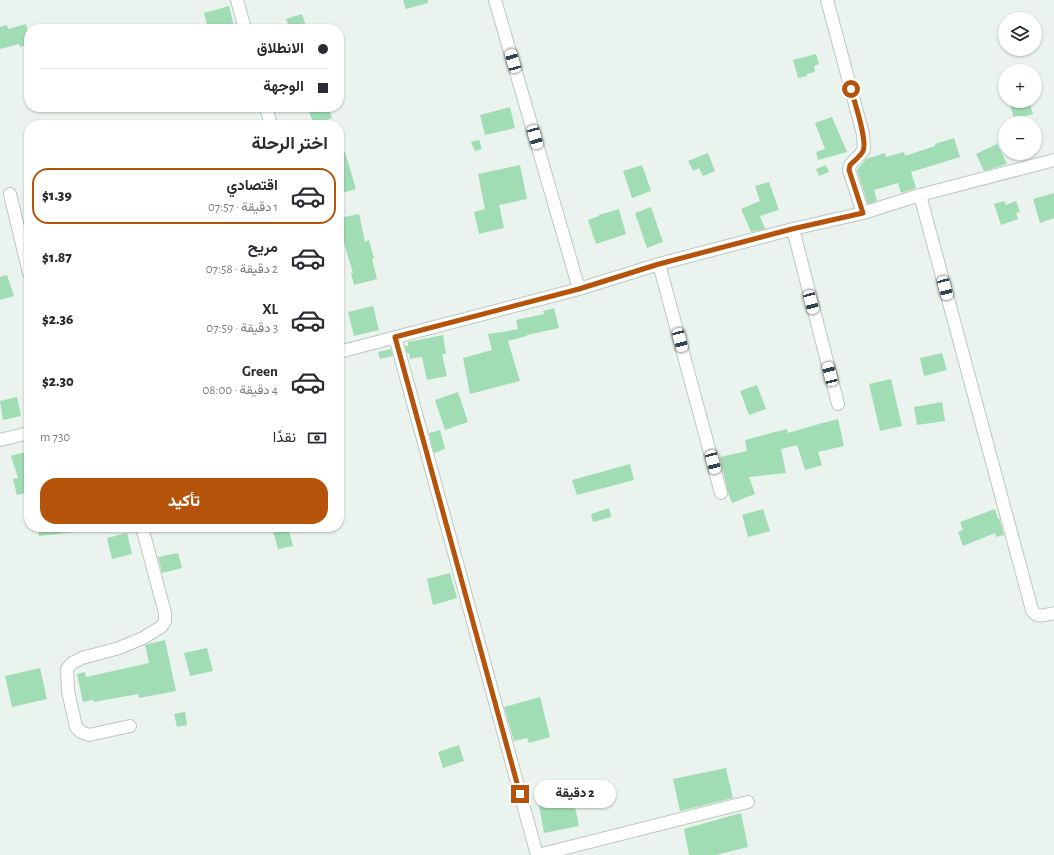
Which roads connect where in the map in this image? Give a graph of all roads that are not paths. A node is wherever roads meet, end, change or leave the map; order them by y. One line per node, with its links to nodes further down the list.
1 (237, 0): 4 (street)
2 (495, 0): 12 (street)
3 (827, 0): 8 (street)
4 (244, 24)
5 (1054, 160): 7 (street)
6 (10, 194): 10 (street)
7 (920, 195): 8 (street); 20 (street)
8 (863, 213): 9 (street)
9 (792, 229): 11 (street); 15 (street)
10 (24, 252)
11 (659, 264): 12 (street); 18 (street)
12 (579, 289): 13 (street)
13 (395, 337): 14 (street); 23 (street)
14 (344, 351)
15 (838, 404)
16 (24, 434): 17 (street)
17 (0, 440)
18 (721, 493)
19 (143, 532): 21 (street)
20 (1054, 613)
21 (130, 726)
22 (748, 802): 23 (street)
23 (537, 855)

